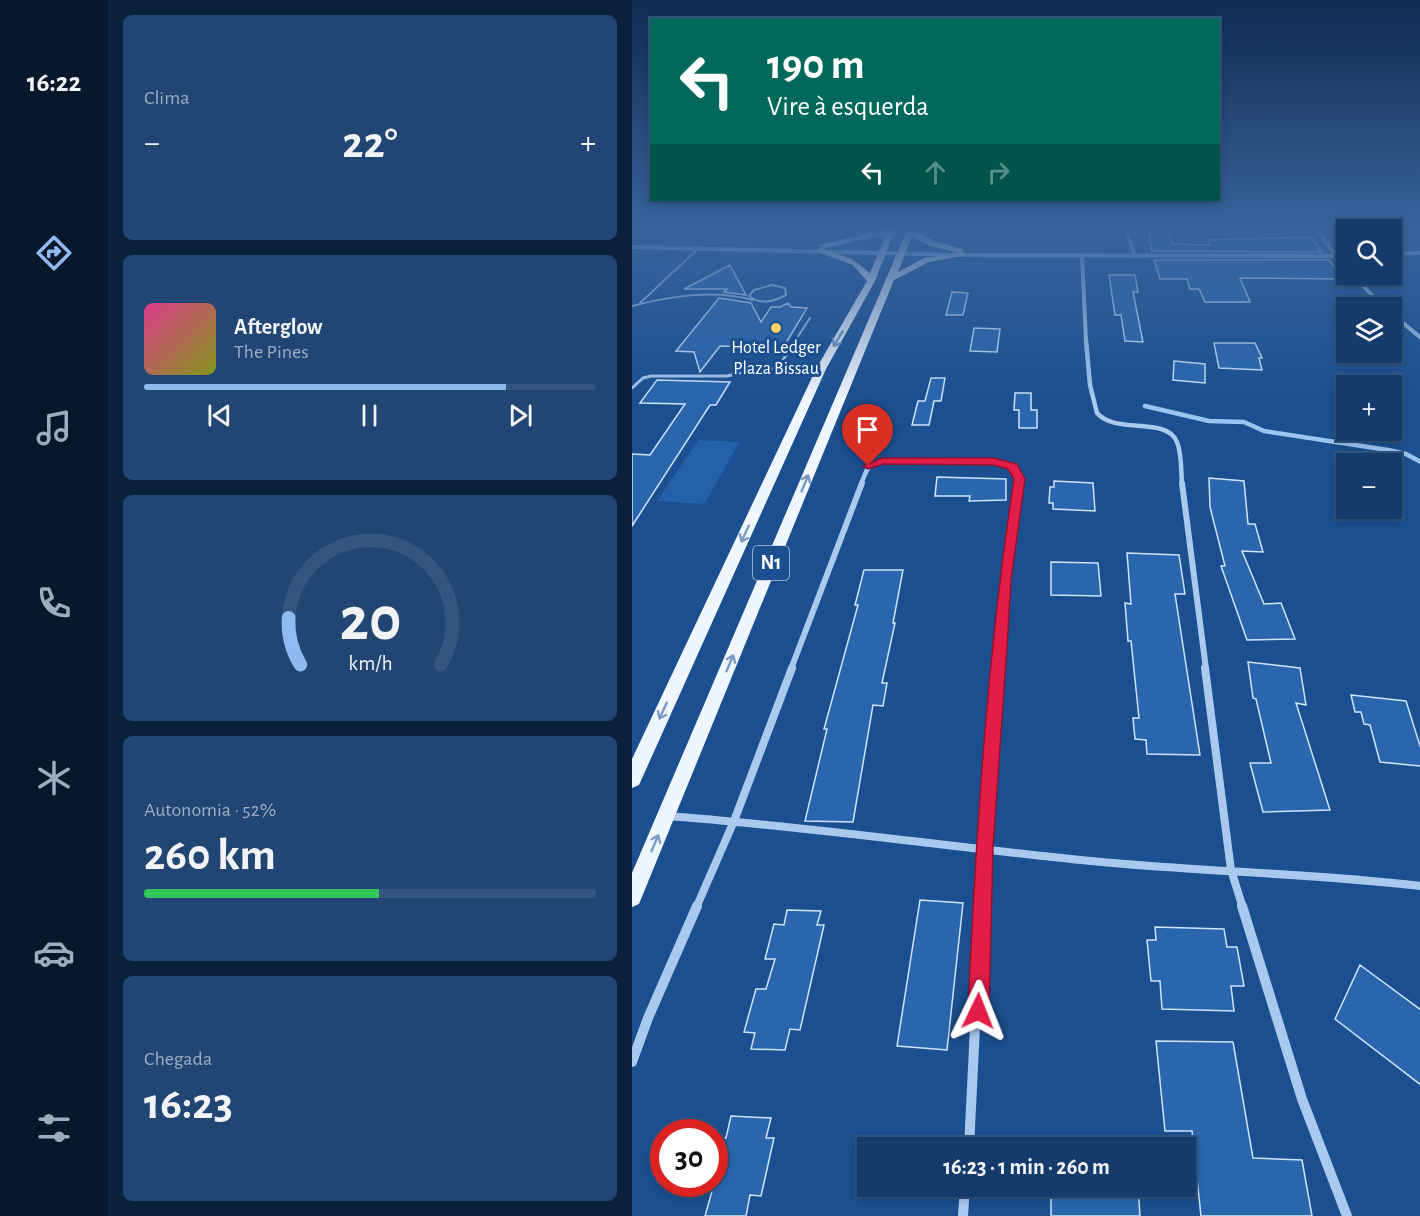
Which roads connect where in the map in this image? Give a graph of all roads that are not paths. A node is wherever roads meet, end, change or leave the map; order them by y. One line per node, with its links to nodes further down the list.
1 (658, 287): 8 (lane)
2 (764, 287): 7 (lane)
3 (778, 287): 7 (lane)
4 (868, 287): 14 (main road, N1, one-way to 14)
5 (887, 287): 17 (main road, N1, one-way to 5)
6 (1084, 287): 20 (street)
7 (753, 300): 8 (lane)
8 (638, 305): 9 (lane)
9 (632, 306)
10 (810, 318): 13 (lane)
11 (1402, 323): 12 (street)
12 (1421, 339)
13 (777, 369): 14 (lane); 15 (lane)
14 (821, 369): 16 (main road, N1, one-way to 16)
15 (632, 388)
16 (632, 779)
17 (666, 816): 18 (street); 22 (main road, N1, one-way to 17)
18 (734, 821): 19 (street); 19 (street); 23 (street)
19 (984, 848): 20 (street); 24 (street)
20 (1231, 870): 21 (street); 27 (street)
21 (1421, 886)
22 (632, 897)
23 (632, 1062)
24 (970, 1137)
25 (964, 1197): 26 (street)
26 (963, 1216)
27 (1347, 1216)

